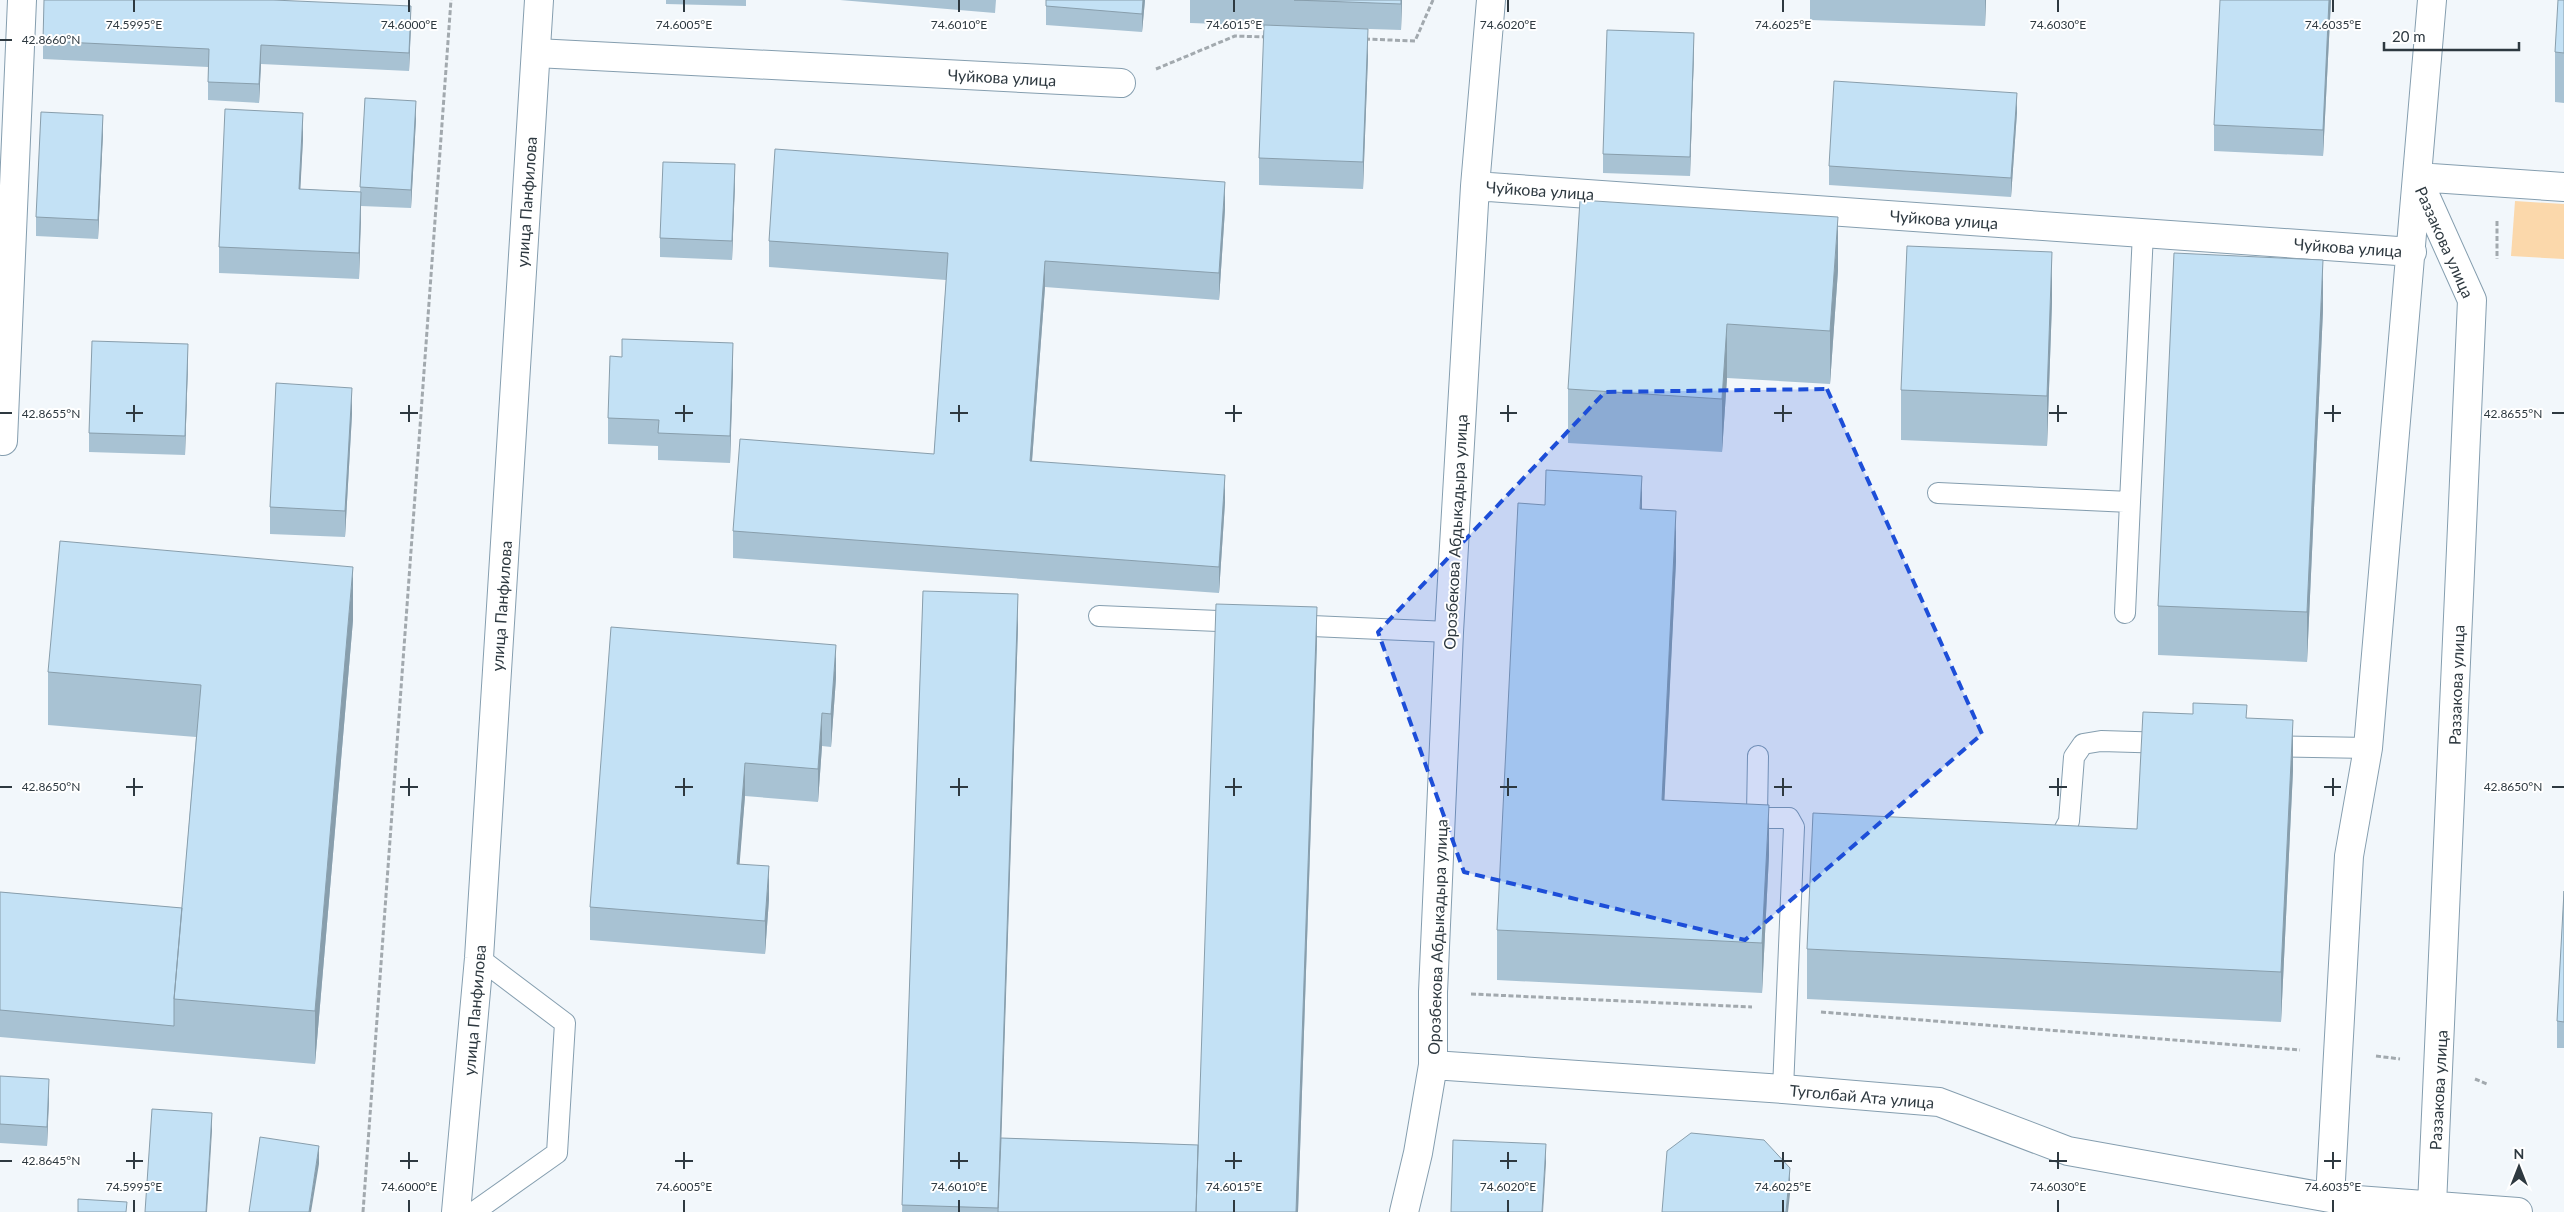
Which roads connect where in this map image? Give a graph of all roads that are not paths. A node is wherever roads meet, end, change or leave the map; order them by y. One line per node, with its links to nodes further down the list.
1 (22, 0): 12 (street)
2 (539, 0): 5 (street, улица Панфилова)
3 (1491, 0): 8 (street, Орозбекова Абдыкадыра улица)
4 (2432, 0): 7 (street, Раззакова улица)
5 (536, 53): 6 (street, Чуйкова улица); 23 (street, улица Панфилова)
6 (1121, 83)
7 (2417, 177): 9 (street); 11 (street, Раззакова улица); 27 (street, Раззакова улица)
8 (1475, 186): 10 (street, Чуйкова улица); 17 (street, Орозбекова Абдыкадыра улица)
9 (2564, 187)
10 (2143, 233): 11 (street, Чуйкова улица); 14 (lane)
11 (2412, 252): 20 (street, Раззакова улица)
12 (3, 441)
13 (1938, 493): 14 (lane)
14 (2130, 502): 15 (lane)
15 (2125, 613)
16 (1100, 616): 17 (lane)
17 (1449, 632): 24 (street, Орозбекова Абдыкадыра улица)
18 (2187, 743): 22 (lane)
19 (2245, 745): 20 (lane)
20 (2368, 748): 26 (street, Раззакова улица)
21 (1758, 756): 25 (lane)
22 (2028, 841)
23 (479, 958): 28 (street, улица Панфилова); 29 (lane)
24 (1432, 1065): 25 (street, Туголбай Ата улица); 30 (street)
25 (1783, 1089): 26 (street, Туголбай Ата улица)
26 (2330, 1198): 27 (street, Туголбай Ата улица)
27 (2432, 1205): 31 (street, Туголбай Ата улица)
28 (456, 1212)
29 (474, 1212)
30 (1404, 1212)
31 (2518, 1212)

